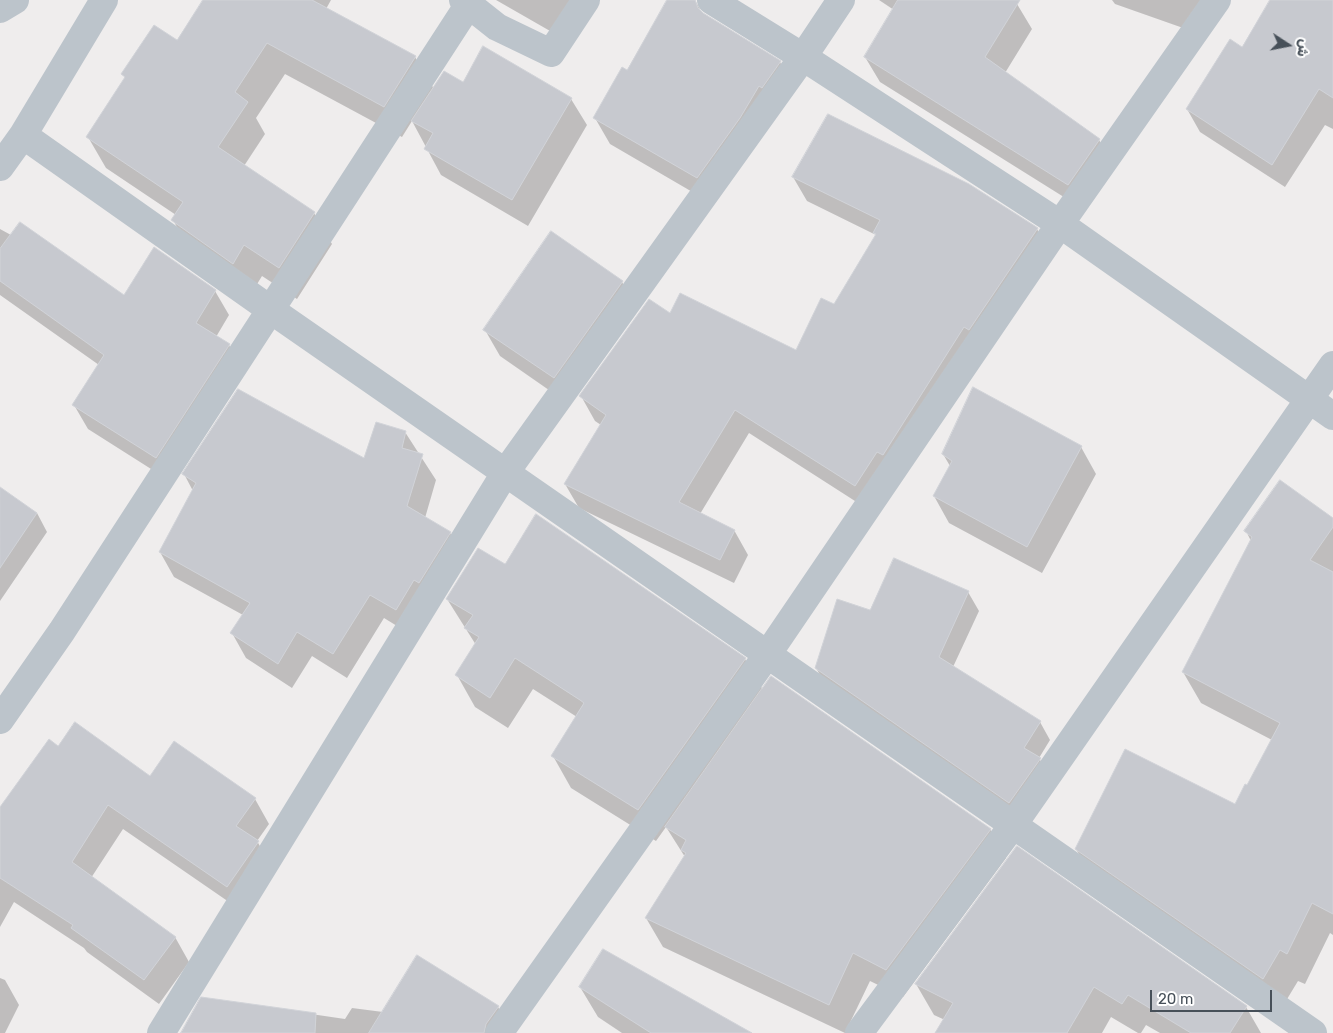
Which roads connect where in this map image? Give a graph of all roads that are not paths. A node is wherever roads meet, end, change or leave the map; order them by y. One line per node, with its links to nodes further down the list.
1 (15, 0): 8 (street)
2 (104, 0): 10 (street)
3 (586, 0): 7 (street)
4 (711, 0): 9 (street)
5 (841, 0): 9 (street)
6 (1216, 0): 12 (street)
7 (466, 2): 13 (street)
8 (0, 9)
9 (803, 57): 12 (street); 17 (street)
10 (23, 135): 11 (street); 13 (street)
11 (0, 167)
12 (1060, 224): 15 (street); 18 (street)
13 (271, 310): 17 (street); 19 (street)
14 (1333, 365): 15 (street)
15 (1309, 398): 16 (street); 20 (street)
16 (1333, 416)
17 (505, 473): 18 (street); 21 (street)
18 (767, 655): 20 (street); 22 (street)
19 (0, 720)
20 (1013, 825): 23 (street); 24 (street)
21 (161, 1033)
22 (499, 1033)
23 (859, 1033)
24 (1313, 1033)

